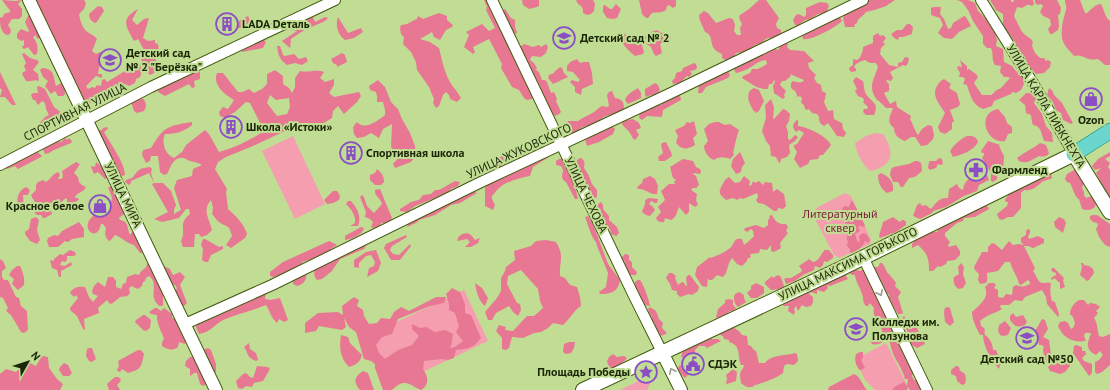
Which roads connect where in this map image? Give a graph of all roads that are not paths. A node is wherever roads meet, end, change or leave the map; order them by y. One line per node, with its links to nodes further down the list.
1 (29, 0): 6 (street, УЛИЦА МИРА)
2 (335, 0): 6 (street, СПОРТИВНАЯ УЛИЦА)
3 (492, 0): 8 (street, УЛИЦА ЧЕХОВА)
4 (863, 0): 8 (street, УЛИЦА ЖУКОВСКОГО)
5 (981, 0): 9 (street, УЛИЦА КАРЛА ЛИБКНЕХТА)
6 (87, 120): 10 (street, СПОРТИВНАЯ УЛИЦА); 13 (street, УЛИЦА МИРА)
7 (1110, 131): 9 (main road, УЛИЦА МАКСИМА ГОРЬКОГО)
8 (562, 145): 13 (street, УЛИЦА ЖУКОВСКОГО); 14 (street, УЛИЦА ЧЕХОВА)
9 (1074, 154): 11 (main road, УЛИЦА КАРЛА ЛИБКНЕХТА); 12 (main road, УЛИЦА МАКСИМА ГОРЬКОГО)
10 (0, 165)
11 (1110, 212)
12 (864, 257): 14 (main road, УЛИЦА МАКСИМА ГОРЬКОГО); 18 (street, one-way to 18)
13 (185, 324): 15 (street, УЛИЦА МИРА)
14 (662, 352): 16 (main road, УЛИЦА МАКСИМА ГОРЬКОГО); 17 (street, УЛИЦА ЧЕХОВА, one-way to 14)
15 (216, 390)
16 (582, 390)
17 (681, 390)
18 (927, 390)

